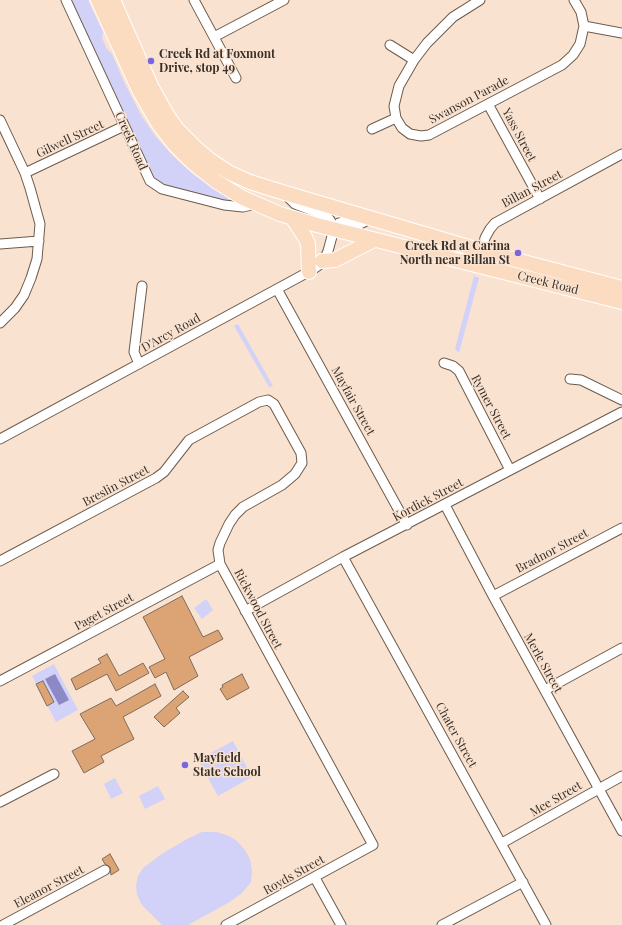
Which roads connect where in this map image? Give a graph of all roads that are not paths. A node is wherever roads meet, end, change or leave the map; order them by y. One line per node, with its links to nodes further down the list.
1 (66, 0): 17 (street, Creek Road)
2 (98, 0): 23 (main road, Creek Road)
3 (113, 0): 21 (main road, Creek Road)
4 (194, 0): 10 (street)
5 (284, 0): 10 (street)
6 (480, 0): 12 (street)
7 (574, 0): 8 (street)
8 (584, 26): 9 (street); 14 (street, Swanson Parade)
9 (622, 33)
10 (214, 37): 13 (street)
11 (390, 45): 12 (street)
12 (414, 60): 15 (street)
13 (236, 78)
14 (488, 104): 15 (street, Swanson Parade); 22 (street, Yass Street)
15 (396, 118): 18 (street)
16 (0, 120): 20 (street)
17 (124, 126): 20 (street, Gilwell Street); 23 (street, Creek Road)
18 (372, 130)
19 (622, 154): 22 (street, Billan Street)
20 (25, 173): 28 (street)
21 (285, 193): 24 (main road, Creek Road); 26 (street, Creek Road)
22 (540, 199): 30 (street, Billan Street)
23 (256, 204): 25 (main road, Creek Road)
24 (372, 218): 26 (street); 30 (main road, Creek Road)
25 (293, 219): 26 (main road, Creek Road); 33 (main road)
26 (334, 229): 27 (main road, Creek Road); 31 (street, D'Arcy Road)
27 (374, 240): 31 (main road); 32 (main road, Creek Road)
28 (39, 241): 29 (street); 38 (street)
29 (0, 244)
30 (482, 250): 32 (street, Billan Street); 35 (main road, Creek Road)
31 (322, 261): 33 (street, D'Arcy Road)
32 (478, 266): 37 (main road, Creek Road)
33 (309, 272): 36 (street, D'Arcy Road)
34 (142, 286): 40 (street)
35 (622, 288)
36 (277, 289): 40 (street, D'Arcy Road); 48 (street, Mayfair Street)
37 (622, 302)
38 (0, 323)
39 (444, 363): 46 (street, Rymer Street)
40 (139, 364): 45 (street, D'Arcy Road)
41 (570, 378): 42 (street)
42 (622, 400)
43 (274, 404): 51 (street, Breslin Street); 52 (street, Rickwood Street)
44 (622, 412): 46 (street, Kordick Street)
45 (0, 438)
46 (510, 470): 47 (street, Kordick Street)
47 (445, 505): 48 (street, Kordick Street); 53 (street, Merle Street)
48 (407, 525): 50 (street, Kordick Street)
49 (622, 528): 53 (street, Bradnor Street)
50 (344, 557): 54 (street, Kordick Street); 63 (street, Chater Street)
51 (0, 561)
52 (220, 564): 54 (street, Rickwood Street); 56 (street, Paget Street)
53 (493, 596): 57 (street, Merle Street)
54 (245, 611): 64 (street, Rickwood Street)
55 (622, 648): 57 (street)
56 (0, 681)
57 (545, 690): 60 (street, Merle Street)
58 (54, 774): 61 (street)
59 (622, 776): 60 (street, Mee Street)
60 (599, 788): 62 (street, Merle Street); 63 (street, Mee Street)
61 (0, 802)
62 (622, 831)
63 (502, 843): 67 (street, Chater Street)
64 (373, 845): 66 (street, Royds Street)
65 (105, 870): 68 (street, Eleanor Street)
66 (315, 878): 69 (street, Royds Street); 70 (street)
67 (523, 882): 71 (street); 72 (street, Chater Street)
68 (4, 925)
69 (226, 925)
70 (341, 925)
71 (442, 925)
72 (546, 925)

